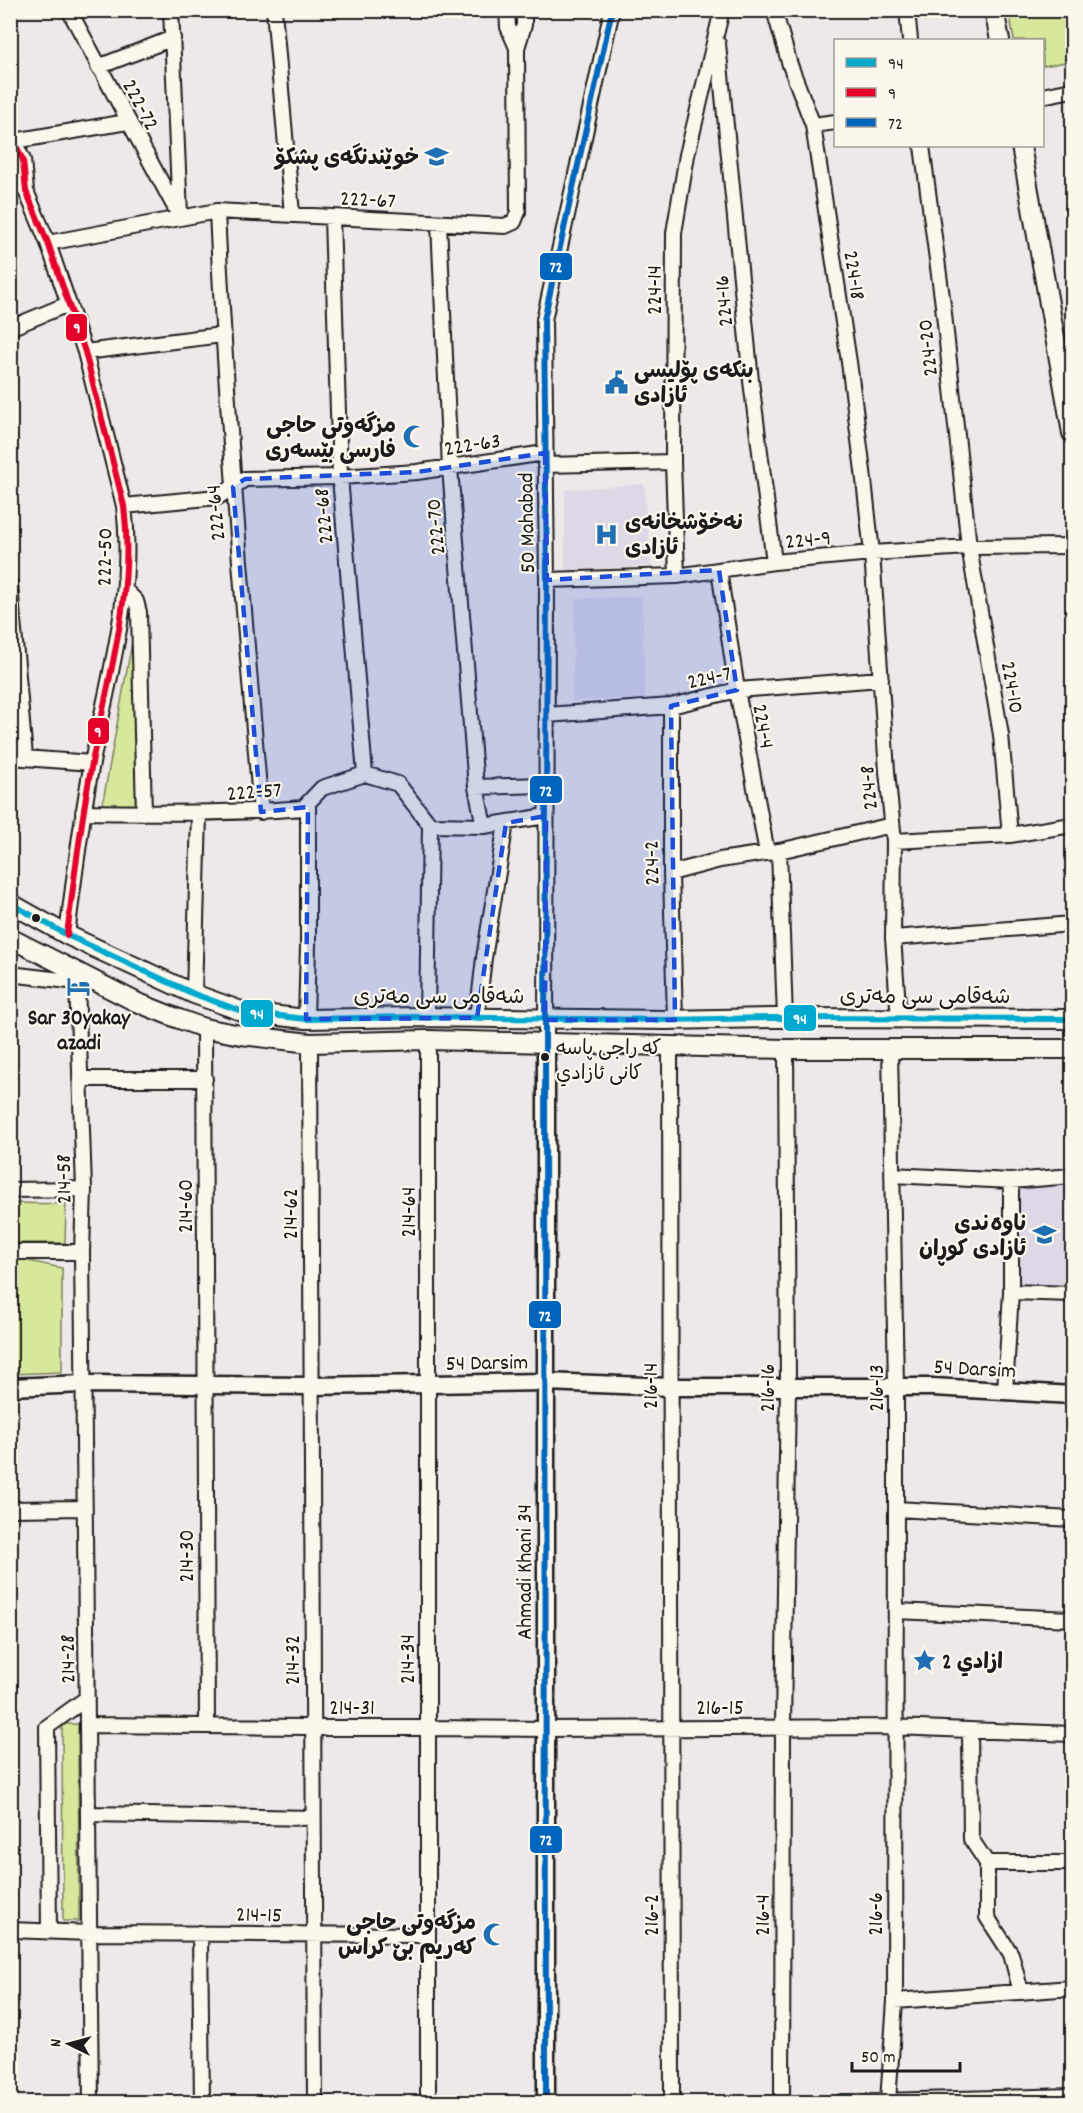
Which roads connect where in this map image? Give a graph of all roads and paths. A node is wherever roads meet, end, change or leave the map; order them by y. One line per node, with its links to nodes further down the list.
1 (69, 10): 16 (street, 222-72)
2 (171, 10): 12 (street)
3 (274, 10): 28 (street)
4 (507, 10): 15 (street)
5 (524, 10): 15 (street)
6 (612, 10): 38 (street, 50 Mahabad)
7 (722, 10): 11 (street, 224-14)
8 (774, 10): 21 (street, 224-18)
9 (907, 10): 13 (street)
10 (994, 10): 14 (main road)
11 (717, 35): 39 (street, 224-14); 47 (street, 224-16)
12 (173, 38): 16 (street); 29 (street)
13 (910, 39)
14 (1000, 39)
15 (517, 48): 31 (street, 222-67)
16 (98, 67): 19 (street, 222-72)
17 (1072, 90): 18 (street)
18 (1044, 96)
19 (127, 122): 22 (street); 29 (street, 222-72)
20 (834, 122): 21 (street)
21 (813, 125): 46 (street, 224-18)
22 (13, 137): 26 (street, 222-50)
23 (922, 147): 45 (street, 224-20)
24 (1021, 147): 37 (main road)
25 (10, 176): 26 (street, 222-50)
26 (26, 191): 32 (street, 222-50)
27 (217, 211): 28 (street, 222-67); 29 (street, 222-67); 35 (street, 222-64)
28 (292, 214): 30 (street, 222-67)
29 (180, 217): 32 (street, 222-67)
30 (332, 218): 31 (street, 222-67); 41 (street, 222-68)
31 (438, 223): 40 (street, 222-70)
32 (48, 243): 33 (street, 222-50)
33 (68, 304): 34 (street); 36 (street, 222-50)
34 (10, 328)
35 (222, 335): 36 (street); 42 (street, 222-64)
36 (85, 352): 43 (street, 222-50)
37 (1072, 433)
38 (545, 459): 39 (street, 222-63); 40 (street, 222-63); 50 (street, 50 Mahabad)
39 (673, 462): 49 (street, 224-14)
40 (450, 468): 41 (street, 222-63); 62 (street, 222-70)
41 (340, 477): 42 (street, 222-63); 60 (street, 222-68)
42 (233, 487): 43 (street, 222-63); 65 (street, 222-64)
43 (124, 506): 52 (street, 222-50)
44 (1072, 546): 45 (street, 224-9)
45 (969, 547): 46 (street, 224-9); 74 (street, 224-10)
46 (872, 553): 47 (street, 224-9); 53 (street, 224-8)
47 (774, 562): 48 (street, 224-9)
48 (719, 570): 49 (street, 224-9); 54 (street, 224-4)
49 (677, 576): 50 (street, 224-9)
50 (547, 580): 56 (street, 50 Mahabad)
51 (10, 585): 58 (street)
52 (125, 590): 59 (street, 222-50); 66 (street)
53 (881, 679): 54 (street, 224-7); 71 (street, 224-8)
54 (738, 690): 55 (street, 224-7); 76 (street, 224-4)
55 (671, 706): 56 (street, 224-7); 77 (street, 224-2)
56 (547, 715): 61 (street, 50 Mahabad)
57 (10, 757): 58 (street)
58 (25, 757): 59 (street)
59 (92, 763): 64 (street, 222-50)
60 (365, 774): 63 (street, 222-57); 70 (street)
61 (546, 785): 62 (street); 68 (street, 50 Mahabad)
62 (476, 787): 73 (street, 222-70)
63 (308, 803): 65 (street, 222-57); 91 (street)
64 (83, 812): 66 (street, 222-57); 80 (street, 222-50)
65 (261, 812): 67 (street, 222-57)
66 (144, 813): 67 (street, 222-57)
67 (199, 814): 86 (street)
68 (546, 816): 69 (street); 94 (street, 50 Mahabad)
69 (506, 823): 73 (street); 89 (street)
70 (430, 825): 73 (street); 88 (street)
71 (892, 825): 75 (street, 224-8); 76 (street)
72 (1072, 825): 74 (street)
73 (484, 826)
74 (1010, 835): 75 (street)
75 (894, 841): 82 (street, 224-8)
76 (773, 852): 77 (street); 90 (street, 224-4)
77 (671, 873): 95 (street, 224-2)
78 (10, 903): 80 (main road, شەقامی سی مەتری)
79 (1072, 924): 82 (street)
80 (66, 935): 84 (main road, شەقامی سی مەتری)
81 (10, 938): 85 (main road, شەقامی سی مەتری)
82 (893, 938): 92 (street, 224-8)
83 (10, 974): 85 (street)
84 (149, 974): 86 (main road, شەقامی سی مەتری); 87 (main road)
85 (78, 978): 87 (main road, شەقامی سی مەتری); 104 (street, 214-58)
86 (194, 994): 91 (main road, شەقامی سی مەتری)
87 (136, 1002): 96 (main road, شەقامی سی مەتری)
88 (427, 1017): 89 (main road, شەقامی سی مەتری); 91 (main road, شەقامی سی مەتری)
89 (477, 1018): 94 (main road, شەقامی سی مەتری)
90 (785, 1018): 92 (main road, شەقامی سی مەتری); 95 (main road, شەقامی سی مەتری)
91 (306, 1019)
92 (899, 1019): 93 (main road, شەقامی سی مەتری)
93 (1072, 1019)
94 (544, 1020): 95 (main road, شەقامی سی مەتری); 98 (street, 50 Mahabad)
95 (675, 1020)
96 (204, 1028): 99 (main road, شەقامی سی مەتری); 105 (street, 214-60)
97 (428, 1040): 98 (main road, شەقامی سی مەتری); 99 (main road, شەقامی سی مەتری); 117 (street, 214-64)
98 (546, 1042): 100 (main road, شەقامی سی مەتری); 115 (street, Ahmadi Khani 34)
99 (310, 1043): 119 (street, 214-62)
100 (670, 1046): 102 (main road, شەقامی سی مەتری); 120 (street, 216-14)
101 (890, 1048): 102 (main road, شەقامی سی مەتری); 103 (main road, شەقامی سی مەتری); 106 (street, 216-13)
102 (786, 1049): 122 (street, 216-16)
103 (1072, 1049)
104 (80, 1079): 105 (street); 109 (street, 214-58)
105 (205, 1079): 118 (street, 214-60)
106 (892, 1175): 108 (street); 123 (street, 216-13)
107 (1072, 1176): 108 (street)
108 (1011, 1181): 113 (street)
109 (84, 1189): 110 (street); 112 (street, 214-58)
110 (10, 1190)
111 (10, 1252): 112 (street)
112 (82, 1252): 116 (street, 214-58)
113 (1011, 1292): 114 (street); 124 (street)
114 (1072, 1294)
115 (546, 1382): 117 (street, 54 Darsim); 120 (street, 54 Darsim); 140 (street, Ahmadi Khani 34)
116 (84, 1384): 118 (street, 54 Darsim); 121 (street, 54 Darsim); 127 (street, 214-28)
117 (427, 1384): 119 (street, 54 Darsim); 135 (street, 214-34)
118 (206, 1385): 119 (street, 54 Darsim); 134 (street, 214-30)
119 (311, 1386): 139 (street, 214-32)
120 (670, 1386): 122 (street, 54 Darsim); 136 (street, 216-14)
121 (10, 1387)
122 (788, 1387): 123 (street, 54 Darsim); 137 (street, 216-16)
123 (896, 1387): 124 (street, 54 Darsim); 128 (street, 216-13)
124 (1005, 1391): 125 (street, 54 Darsim)
125 (1072, 1395)
126 (10, 1509): 127 (street)
127 (85, 1509): 132 (street, 214-28)
128 (896, 1509): 129 (street); 130 (street, 216-13)
129 (1072, 1519)
130 (896, 1611): 131 (street); 138 (street, 216-13)
131 (1072, 1619)
132 (87, 1698): 133 (street, 214-28); 148 (street)
133 (88, 1725): 134 (street, 214-31); 143 (street, 214-28)
134 (207, 1726): 139 (street, 214-31)
135 (428, 1727): 139 (street, 214-31); 140 (street, 214-31); 152 (street, 214-34)
136 (670, 1727): 137 (street, 216-15); 140 (street, 216-15); 163 (street, 216-2)
137 (783, 1727): 138 (street, 216-15); 164 (street, 216-4)
138 (895, 1727): 141 (street, 216-15); 155 (street, 216-6)
139 (312, 1728): 144 (street, 214-32)
140 (545, 1729): 162 (street, Ahmadi Khani 34)
141 (970, 1730): 142 (street, 216-15); 145 (street)
142 (1072, 1734)
143 (88, 1814): 144 (street); 149 (street, 214-28)
144 (313, 1818): 151 (street, 214-32)
145 (987, 1863): 146 (street); 154 (street)
146 (1072, 1863)
147 (10, 1930): 148 (street, 214-15)
148 (49, 1931): 149 (street, 214-15)
149 (90, 1933): 150 (street, 214-15); 158 (street, 214-28)
150 (200, 1933): 151 (street, 214-15); 159 (street)
151 (314, 1934): 152 (street, 214-15); 160 (street, 214-32)
152 (428, 1935): 161 (street, 214-34)
153 (1072, 1988): 154 (street)
154 (1021, 1992): 155 (street)
155 (895, 2001): 157 (street, 216-6)
156 (1072, 2096): 157 (street)
157 (888, 2101): 165 (street)
158 (91, 2103)
159 (202, 2103)
160 (315, 2103)
161 (428, 2103)
162 (546, 2103)
163 (672, 2103)
164 (782, 2103)
165 (842, 2103)

